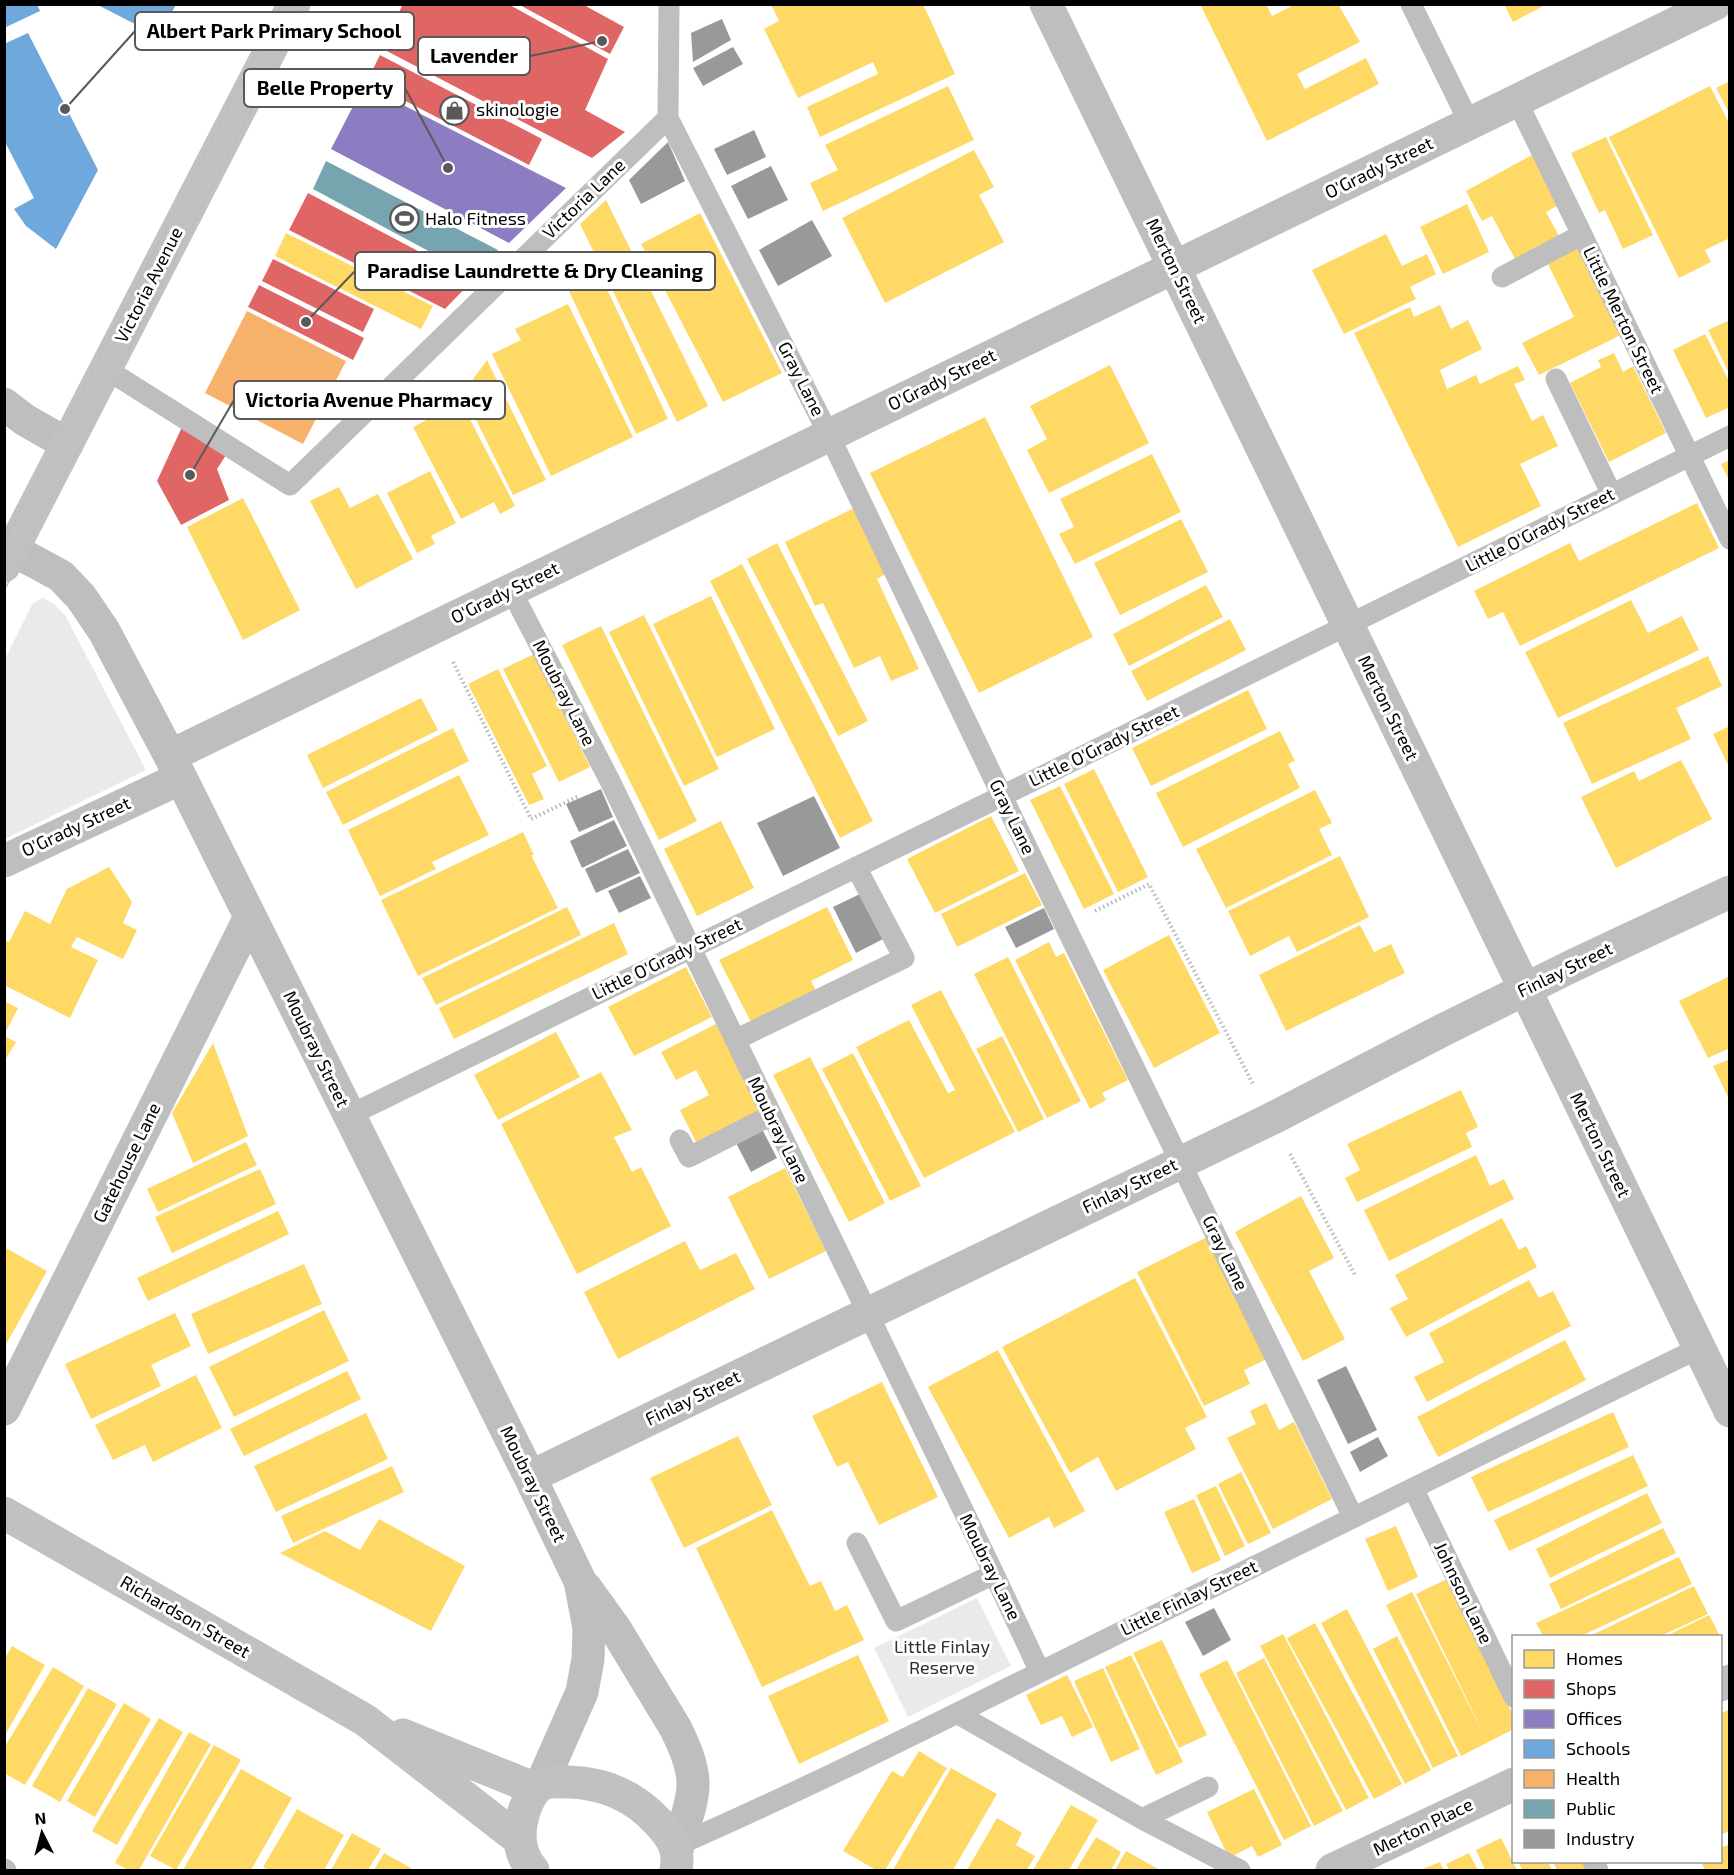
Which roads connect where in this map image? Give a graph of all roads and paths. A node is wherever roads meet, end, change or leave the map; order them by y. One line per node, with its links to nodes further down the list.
1 (294, 4): 12 (street, Victoria Avenue)
2 (669, 4): 7 (lane)
3 (1046, 4): 10 (street, Merton Street)
4 (1411, 4): 8 (lane)
5 (1715, 4): 6 (street, O'Grady Street)
6 (1517, 101): 8 (street, O'Grady Street); 9 (lane, Little Merton Street)
7 (668, 118): 12 (lane, Victoria Lane); 15 (lane, Gray Lane)
8 (1470, 124): 10 (street, O'Grady Street)
9 (1581, 235): 11 (lane); 18 (lane, Little Merton Street)
10 (1174, 267): 15 (street, O'Grady Street); 23 (street, Merton Street)
11 (1502, 277)
12 (106, 369): 17 (street, Victoria Avenue)
13 (1556, 379): 19 (lane)
14 (4, 404): 17 (street)
15 (829, 435): 22 (street, O'Grady Street); 27 (lane, Gray Lane)
16 (1730, 436): 18 (lane, Little O'Grady Street)
17 (67, 444): 21 (street, Victoria Avenue)
18 (1688, 456): 19 (lane, Little O'Grady Street); 20 (lane, Little Merton Street)
19 (1611, 494): 23 (lane, Little O'Grady Street)
20 (1730, 539)
21 (9, 558): 25 (street, Moubray Street)
22 (511, 590): 24 (street, O'Grady Street); 26 (lane, Moubray Lane)
23 (1348, 626): 27 (lane, Little O'Grady Street); 34 (street, Merton Street)
24 (436, 627): 25 (street, O'Grady Street); 26 (path)
25 (175, 767): 28 (street, O'Grady Street); 31 (street, Moubray Street)
26 (610, 781): 33 (lane, Moubray Lane)
27 (1002, 796): 29 (lane, Little O'Grady Street); 32 (lane, Gray Lane)
28 (4, 861)
29 (856, 867): 33 (lane, Little O'Grady Street); 35 (lane)
30 (1730, 892): 34 (street, Finlay Street)
31 (250, 917): 37 (street, Moubray Street); 44 (street, Gatehouse Lane)
32 (1065, 925): 38 (path); 40 (lane, Gray Lane)
33 (690, 947): 35 (lane, Moubray Lane); 37 (lane, Little O'Grady Street)
34 (1524, 990): 38 (street, Finlay Street); 43 (street, Merton Street)
35 (735, 1040): 36 (lane, Moubray Lane)
36 (772, 1115): 39 (lane); 42 (lane, Moubray Lane)
37 (348, 1116): 46 (street, Moubray Street)
38 (1271, 1119): 40 (street, Finlay Street); 41 (path)
39 (680, 1140)
40 (1180, 1161): 42 (street, Finlay Street); 49 (lane, Gray Lane)
41 (1355, 1275)
42 (867, 1314): 46 (street, Finlay Street); 51 (lane, Moubray Lane)
43 (1699, 1348): 45 (street, Merton Street); 47 (lane, Little Finlay Street)
44 (4, 1409)
45 (1730, 1411)
46 (530, 1477): 52 (street, Moubray Street)
47 (1413, 1488): 49 (lane, Little Finlay Street); 54 (lane, Johnson Lane)
48 (4, 1513): 56 (street, Richardson Street)
49 (1353, 1517): 53 (lane, Little Finlay Street)
50 (857, 1543): 51 (lane)
51 (994, 1574): 53 (lane, Moubray Lane)
52 (580, 1581): 58 (street, Moubray Street); 62 (street, Moubray Street)
53 (1040, 1672): 55 (lane, Little Finlay Street)
54 (1512, 1693)
55 (958, 1714): 60 (lane); 62 (lane, Little Finlay Street)
56 (365, 1720): 58 (street, Richardson Street); 61 (street, Richardson Street)
57 (1512, 1785): 64 (street, Merton Place)
58 (538, 1787): 61 (street); 62 (street)
59 (1208, 1787): 60 (lane)
60 (1142, 1819): 63 (lane)
61 (523, 1857)
62 (681, 1858)
63 (1240, 1870)
64 (1332, 1870)

